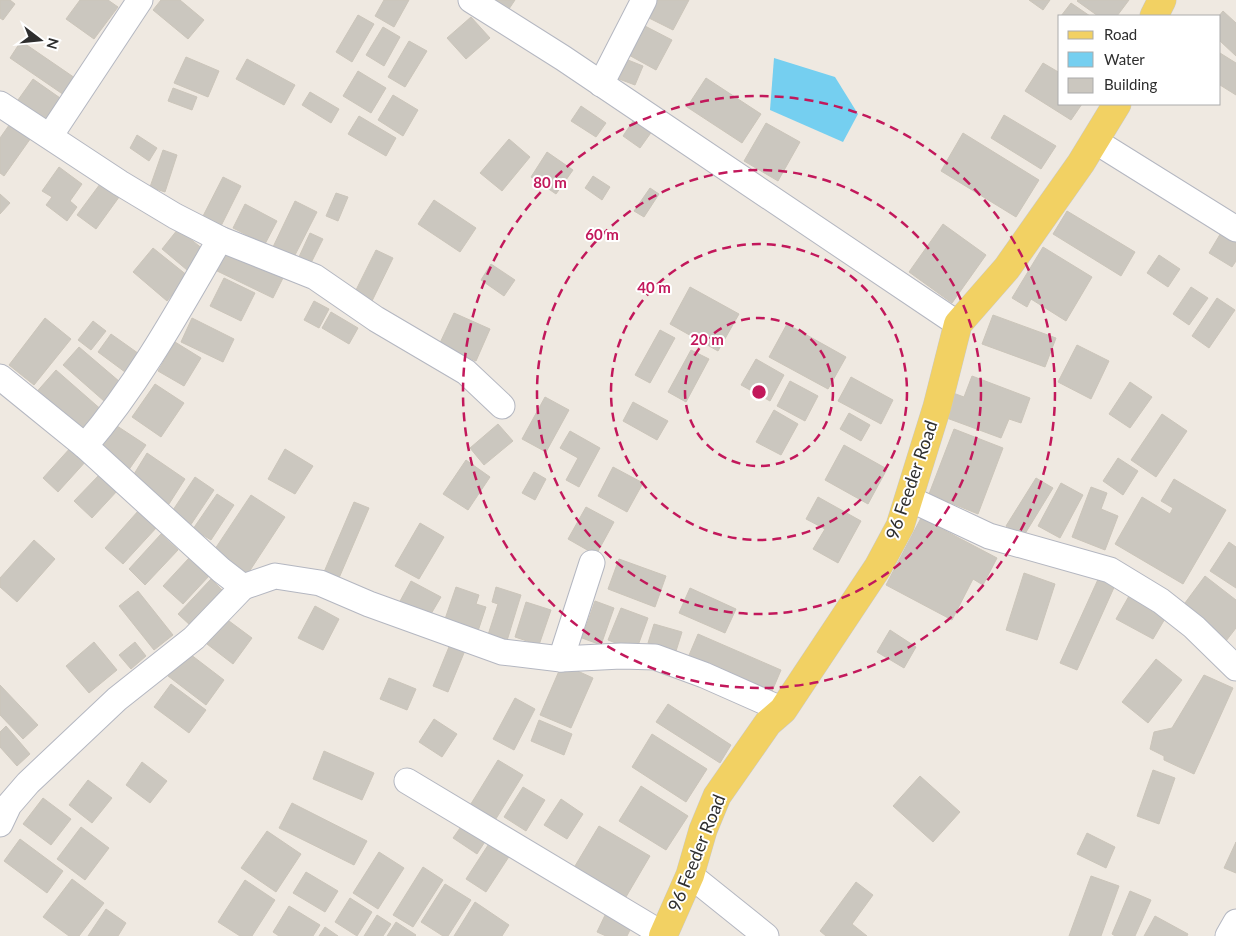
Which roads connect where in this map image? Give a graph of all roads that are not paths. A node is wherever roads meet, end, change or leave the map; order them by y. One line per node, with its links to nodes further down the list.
1 (140, 0): 9 (street)
2 (471, 0): 6 (street)
3 (644, 0): 6 (street)
4 (1162, 0): 5 (main road)
5 (1154, 15)
6 (601, 84): 13 (street)
7 (0, 104): 9 (street)
8 (1116, 105): 10 (main road, 96 Feeder Road)
9 (50, 136): 12 (street)
10 (1095, 141): 11 (street); 13 (main road, 96 Feeder Road)
11 (1236, 229)
12 (220, 239): 15 (street); 16 (street)
13 (958, 324): 17 (main road, 96 Feeder Road)
14 (0, 377): 16 (street)
15 (502, 406)
16 (85, 446): 19 (street)
17 (910, 499): 21 (street); 22 (main road, 96 Feeder Road)
18 (592, 563): 20 (street)
19 (243, 587): 20 (street); 24 (street)
20 (561, 659): 22 (street)
21 (1236, 668)
22 (783, 710): 25 (main road, 96 Feeder Road)
23 (407, 781): 27 (street)
24 (0, 824)
25 (690, 876): 27 (main road, 96 Feeder Road); 28 (street)
26 (1236, 922): 29 (street)
27 (664, 936)
28 (766, 936)
29 (1228, 936)

